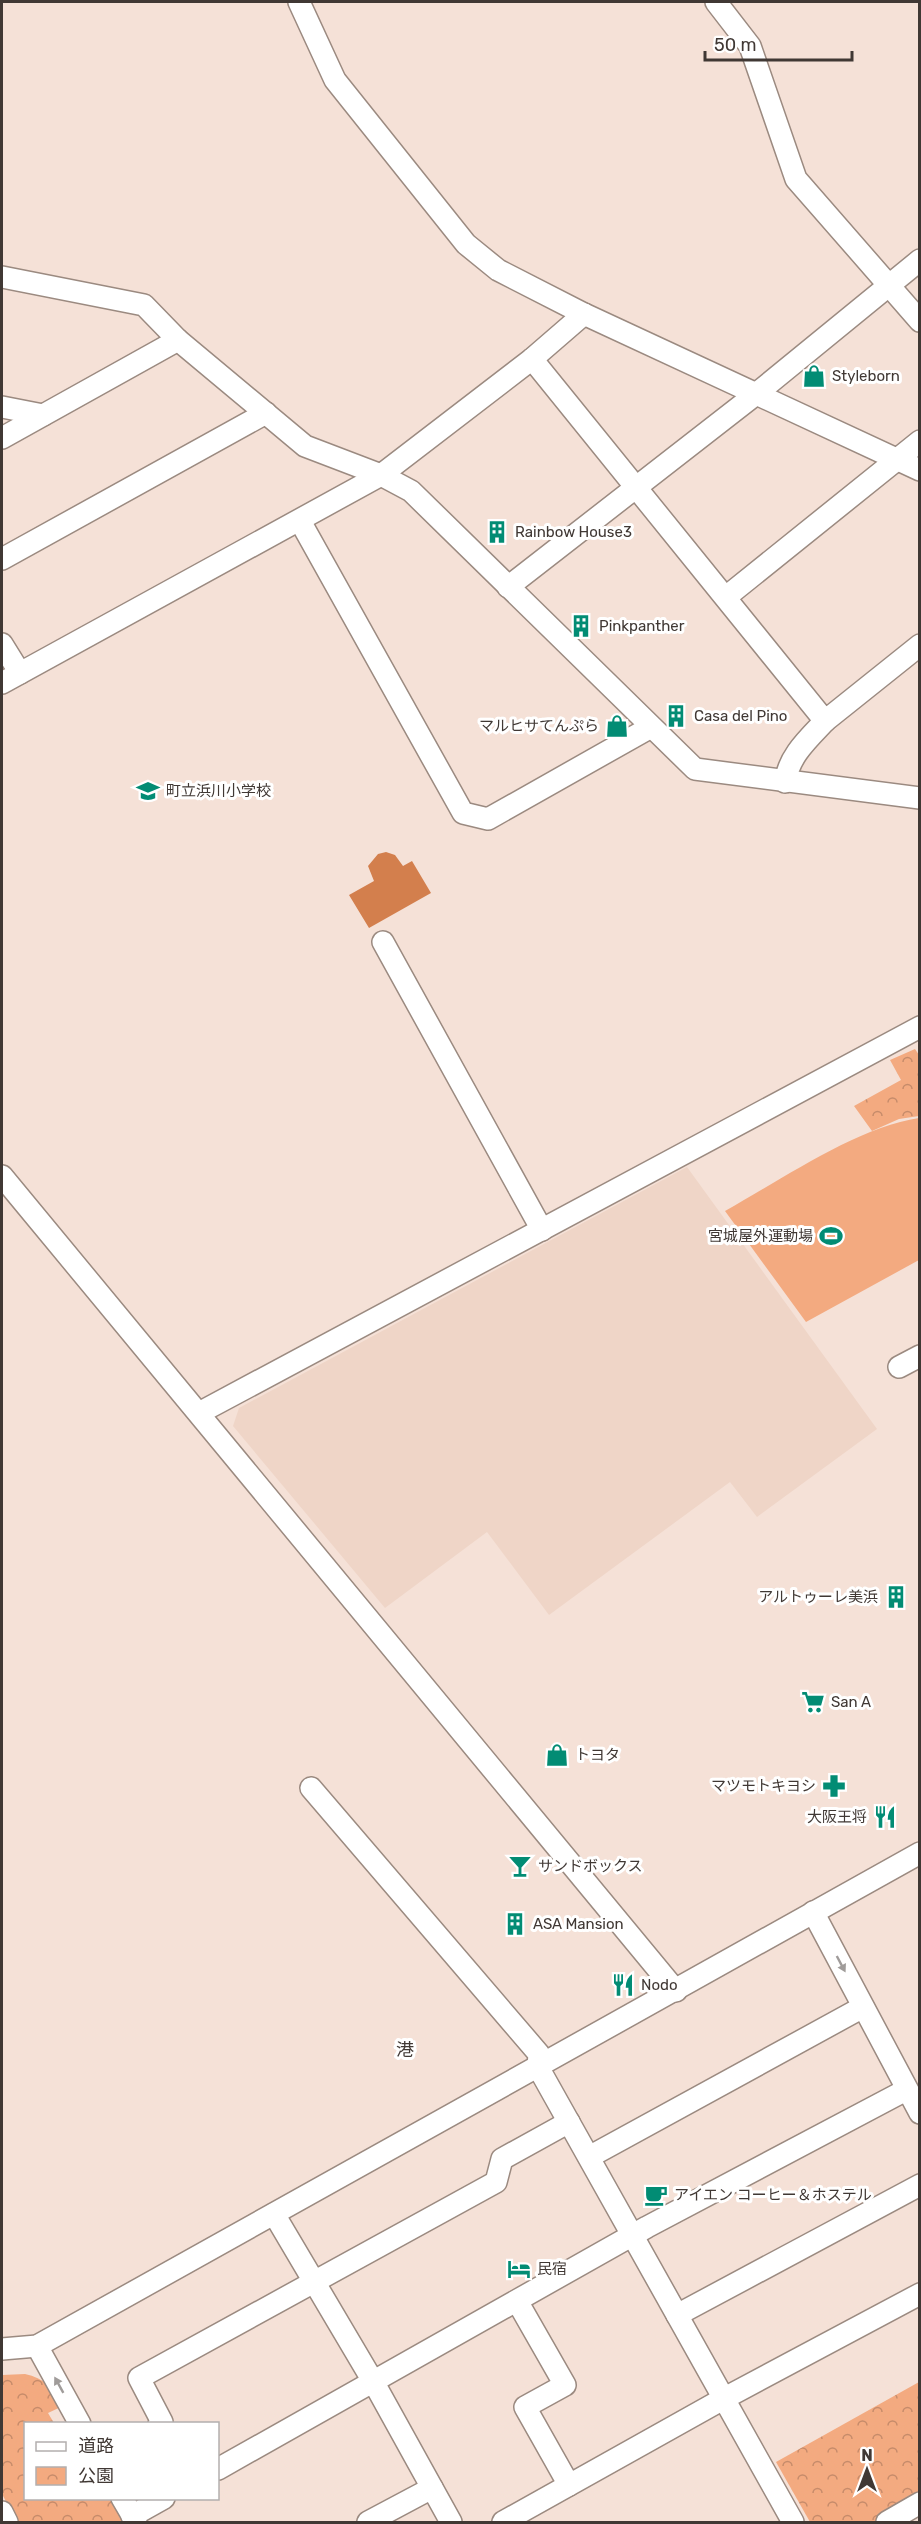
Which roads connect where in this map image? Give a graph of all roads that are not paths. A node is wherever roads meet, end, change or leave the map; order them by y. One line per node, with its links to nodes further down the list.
1 (299, 2): 6 (street)
2 (716, 2): 5 (street)
3 (920, 260): 5 (street)
4 (2, 277): 8 (street)
5 (888, 284): 7 (street); 10 (street)
6 (584, 314): 9 (street); 10 (street)
7 (920, 321)
8 (178, 340): 12 (street); 13 (street)
9 (532, 359): 18 (street); 19 (street)
10 (756, 394): 16 (street); 19 (street)
11 (2, 406): 13 (street)
12 (266, 413): 18 (street); 21 (street)
13 (43, 415): 14 (street)
14 (2, 438)
15 (920, 441): 16 (street)
16 (896, 459): 17 (street); 23 (street)
17 (920, 470)
18 (381, 476): 20 (street); 22 (street)
19 (637, 488): 22 (street); 23 (street)
20 (300, 521): 26 (street); 28 (street)
21 (2, 560)
22 (508, 586): 28 (street)
23 (726, 597): 27 (street)
24 (2, 644): 26 (street)
25 (920, 645): 27 (street)
26 (11, 678)
27 (825, 721): 29 (street)
28 (651, 727): 29 (street)
29 (785, 782): 30 (street)
30 (920, 798)
31 (383, 942): 34 (street)
32 (920, 1027): 34 (street)
33 (2, 1176): 37 (street)
34 (542, 1230): 37 (street)
35 (920, 1356): 36 (street)
36 (899, 1367)
37 (199, 1413): 41 (street)
38 (311, 1788): 43 (street)
39 (920, 1853): 40 (street)
40 (813, 1912): 41 (street); 42 (street, one-way to 42)
41 (675, 1990): 43 (street)
42 (863, 2007): 44 (street); 47 (street)
43 (538, 2067): 46 (street); 49 (street)
44 (906, 2090): 45 (street); 50 (street)
45 (920, 2113)
46 (569, 2122): 47 (street); 51 (street)
47 (589, 2157): 50 (street)
48 (920, 2185): 54 (street)
49 (274, 2214): 51 (street); 55 (street)
50 (633, 2235): 53 (street); 54 (street)
51 (315, 2283): 57 (street); 60 (street)
52 (920, 2295): 58 (street)
53 (517, 2301): 57 (street); 62 (street)
54 (677, 2315): 58 (street)
55 (37, 2346): 56 (street); 59 (street, one-way to 55)
56 (2, 2349)
57 (374, 2383): 61 (street); 63 (street)
58 (723, 2399): 62 (street); 72 (street)
59 (80, 2422)
60 (162, 2422)
61 (219, 2468)
62 (569, 2485): 71 (street)
63 (432, 2488): 69 (street); 70 (street)
64 (161, 2500): 67 (street)
65 (920, 2503): 73 (street)
66 (2, 2512): 68 (street)
67 (130, 2512)
68 (7, 2523)
69 (368, 2523)
70 (451, 2523)
71 (503, 2523)
72 (793, 2523)
73 (886, 2523)

